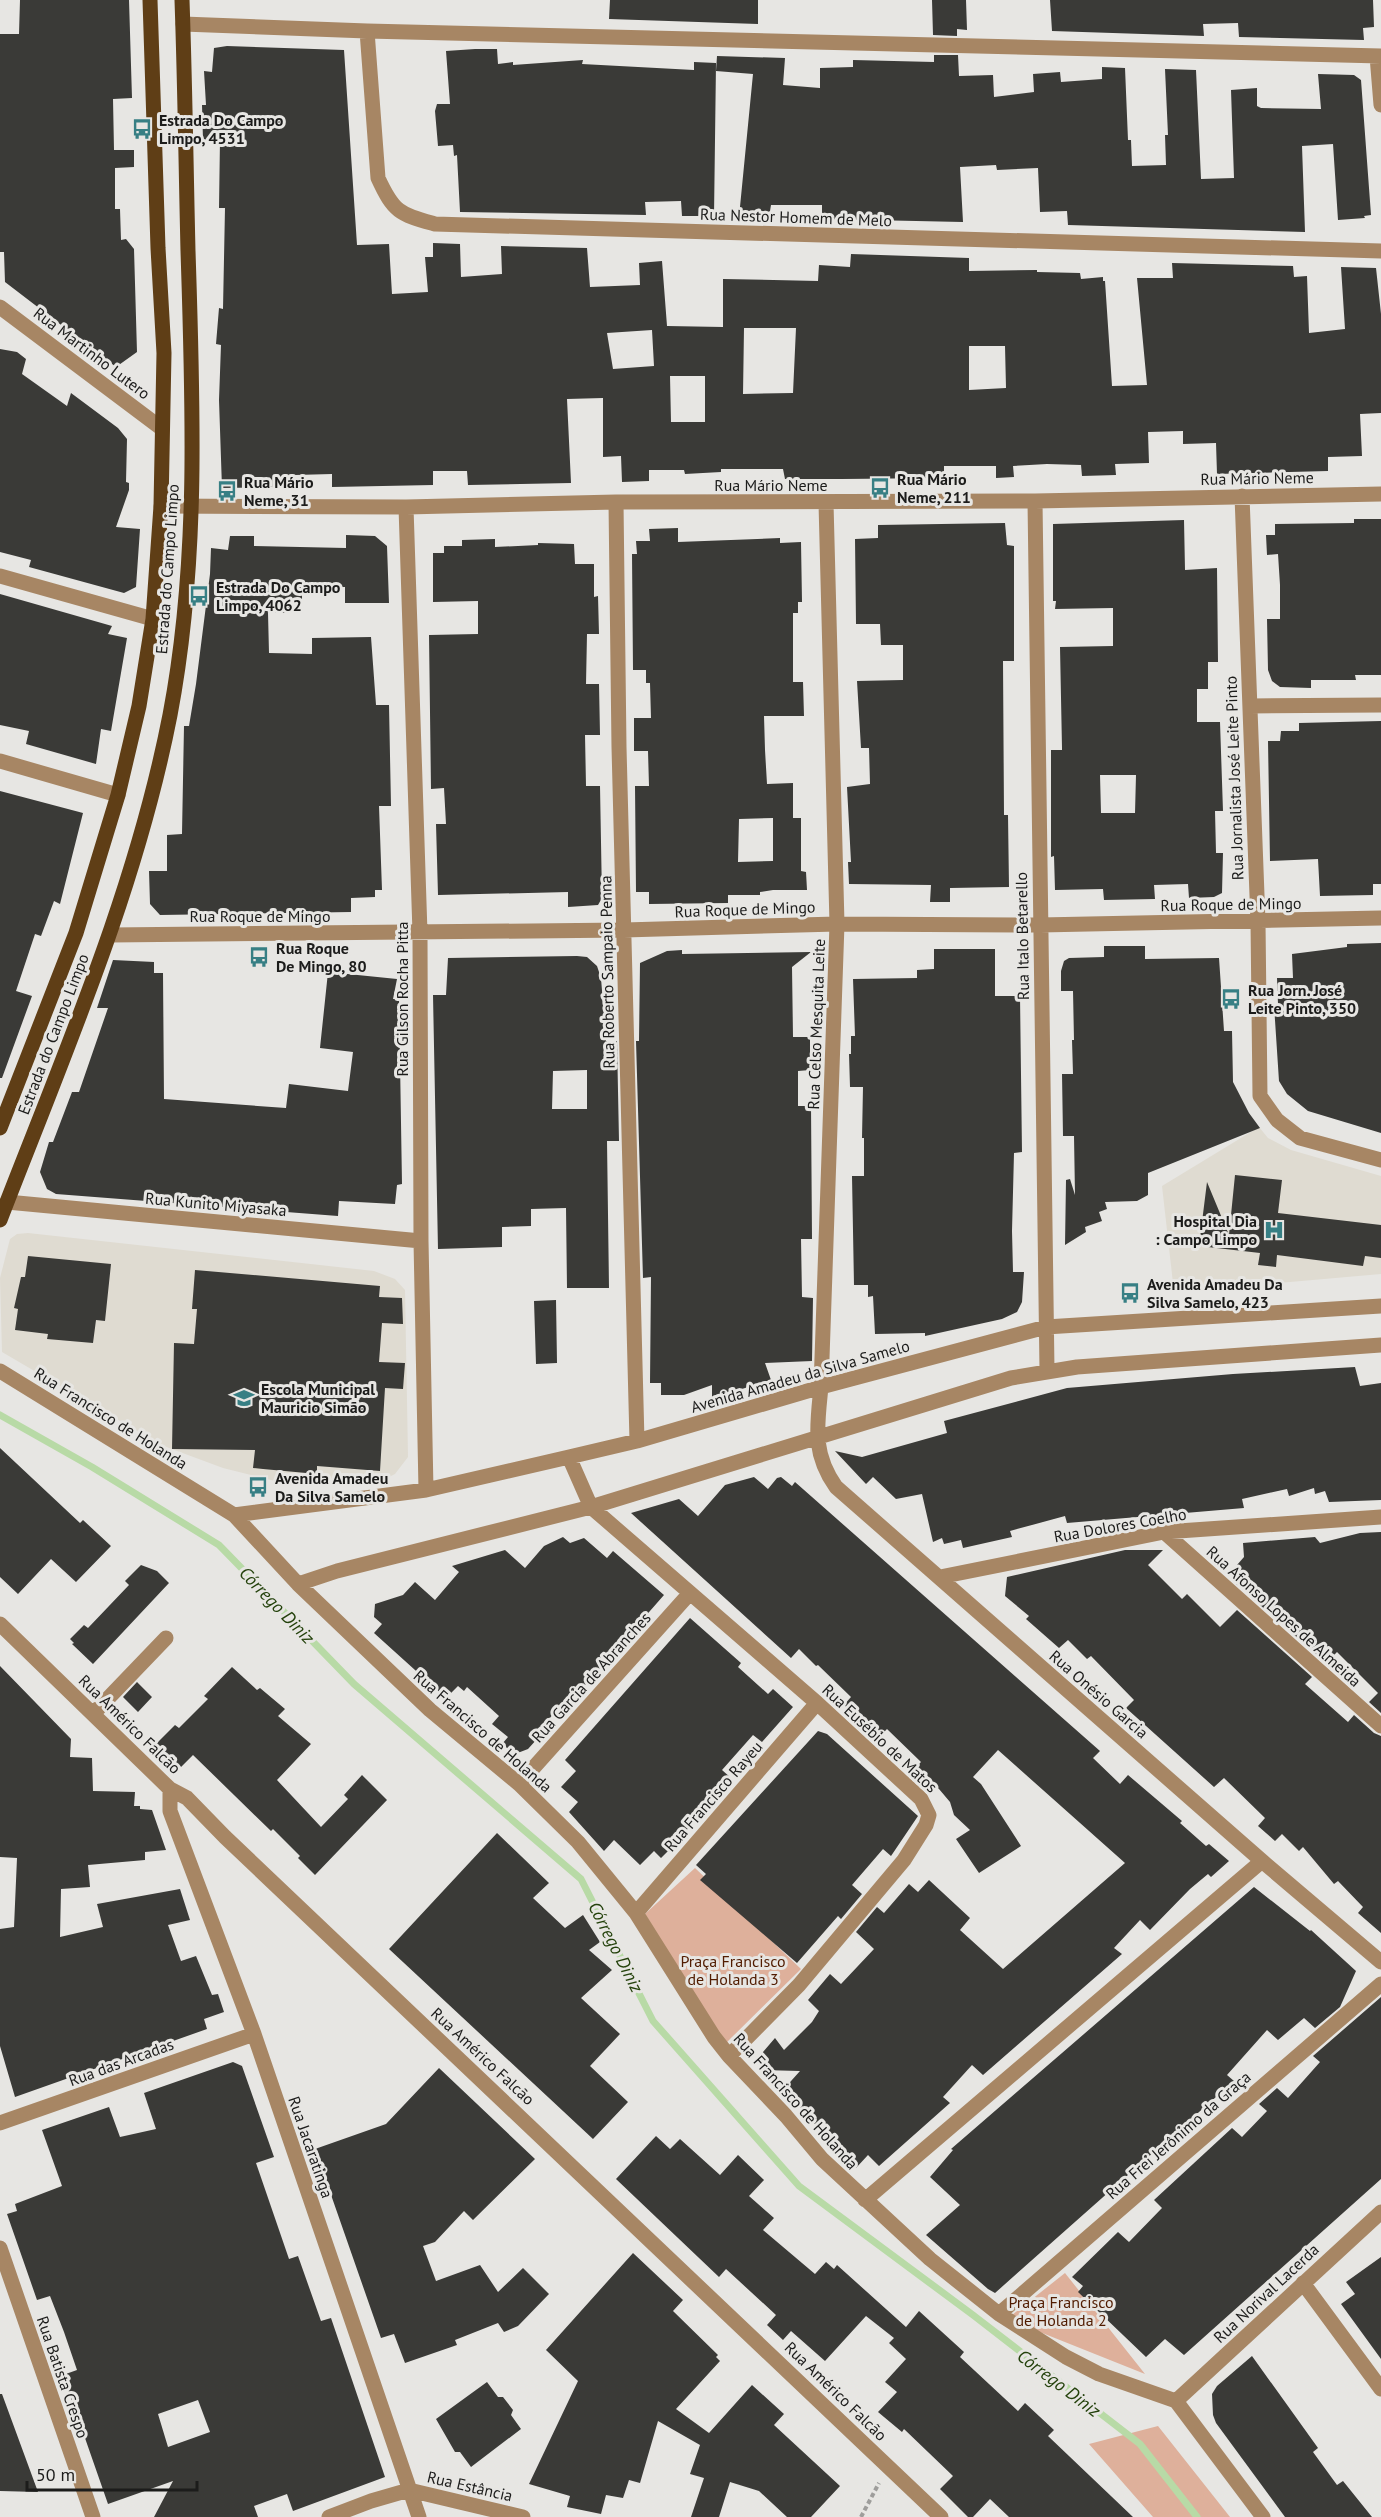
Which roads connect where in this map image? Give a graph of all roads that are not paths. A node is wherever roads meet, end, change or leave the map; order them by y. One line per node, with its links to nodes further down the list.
1 (150, 0): 9 (main road, Estrada do Campo Limpo)
2 (182, 0): 3 (main road, Estrada do Campo Limpo)
3 (183, 24): 4 (street); 16 (main road, Estrada do Campo Limpo)
4 (367, 31): 5 (street); 7 (street, Rua Nestor Homem de Melo)
5 (1379, 56): 6 (street)
6 (1381, 105)
7 (1381, 251)
8 (0, 307): 9 (street, Rua Martinho Lutero)
9 (161, 428): 15 (main road, Estrada do Campo Limpo)
10 (1381, 494): 11 (street, Rua Mário Neme)
11 (1242, 496): 12 (street, Rua Mário Neme); 21 (street, Rua Jornalista José Leite Pinto)
12 (1035, 501): 14 (street, Rua Mário Neme); 27 (street, Rua Italo Betarello)
13 (616, 502): 14 (street, Rua Mário Neme); 17 (street, Rua Mário Neme); 28 (street, Rua Roberto Sampaio Penna)
14 (826, 503): 26 (street, Rua Celso Mesquita Leite)
15 (161, 506): 16 (street, Rua Mário Neme); 19 (main road, Estrada do Campo Limpo)
16 (190, 507): 17 (street, Rua Mário Neme); 30 (main road, Estrada do Campo Limpo)
17 (406, 507): 29 (street, Rua Gilson Rocha Pitta)
18 (0, 576): 19 (street)
19 (153, 619): 23 (main road, Estrada do Campo Limpo)
20 (1381, 705): 21 (street)
21 (1250, 706): 25 (street, Rua Jornalista José Leite Pinto)
22 (0, 761): 23 (street)
23 (118, 795): 31 (main road, Estrada do Campo Limpo)
24 (1381, 918): 25 (street, Rua Roque de Mingo)
25 (1258, 922): 27 (street, Rua Roque de Mingo); 32 (street, Rua Jornalista José Leite Pinto)
26 (837, 924): 27 (street, Rua Roque de Mingo); 28 (street, Rua Roque de Mingo); 41 (street, Rua Celso Mesquita Leite)
27 (1040, 926): 37 (street, Rua Italo Betarello)
28 (624, 930): 29 (street, Rua Roque de Mingo); 43 (street, Rua Roberto Sampaio Penna)
29 (420, 933): 30 (street, Rua Roque de Mingo); 35 (street, Rua Gilson Rocha Pitta)
30 (110, 935): 33 (main road, Estrada do Campo Limpo)
31 (0, 1128)
32 (1381, 1160)
33 (7, 1202): 34 (main road, Estrada do Campo Limpo); 35 (street, Rua Kunito Miyasaka)
34 (0, 1220)
35 (421, 1241): 45 (street, Rua Gilson Rocha Pitta)
36 (1381, 1306): 37 (street, Avenida Amadeu da Silva Samelo)
37 (1046, 1327): 39 (street, Rua Italo Betarello); 41 (street, Avenida Amadeu da Silva Samelo)
38 (1381, 1345): 39 (street)
39 (1047, 1370): 42 (street)
40 (0, 1371): 47 (street, Rua Francisco de Holanda)
41 (821, 1387): 42 (street, Rua Celso Mesquita Leite); 43 (street, Avenida Amadeu da Silva Samelo)
42 (816, 1437): 46 (street); 50 (street, Rua Onésio Garcia)
43 (636, 1442): 44 (street, Avenida Amadeu da Silva Samelo)
44 (569, 1457): 45 (street, Avenida Amadeu da Silva Samelo); 46 (street)
45 (426, 1490): 47 (street, Avenida Amadeu da Silva Samelo)
46 (591, 1507): 51 (street); 52 (street, Rua Eusébio de Matos)
47 (234, 1515): 51 (street, Rua Francisco de Holanda)
48 (1381, 1517): 49 (street, Rua Dolores Coelho)
49 (1164, 1532): 50 (street, Rua Dolores Coelho); 57 (street, Rua Afonso Lopes de Almeida)
50 (940, 1577): 60 (street, Rua Onésio Garcia)
51 (298, 1584): 58 (street, Rua Francisco de Holanda)
52 (690, 1593): 55 (street, Rua Eusébio de Matos); 58 (street, Rua Garcia de Abranches)
53 (0, 1624): 56 (street, Rua Américo Falcão)
54 (166, 1638): 56 (street)
55 (817, 1703): 61 (street, Rua Francisco Rayeu); 65 (street, Rua Eusébio de Matos)
56 (94, 1713): 59 (street, Rua Américo Falcão)
57 (1381, 1726)
58 (519, 1784): 61 (street, Rua Francisco de Holanda)
59 (170, 1789): 64 (street, Rua Jacaratinga); 79 (street, Rua Américo Falcão)
60 (1262, 1861): 62 (street, Rua Onésio Garcia); 67 (street)
61 (636, 1913): 65 (street, Rua Francisco de Holanda)
62 (1381, 1962)
63 (1381, 1984): 71 (street, Rua Frei Jerônimo da Graça)
64 (254, 2034): 66 (street, Rua das Arcadas); 74 (street, Rua Jacaratinga)
65 (729, 2056): 67 (street, Rua Francisco de Holanda)
66 (0, 2123)
67 (865, 2200): 71 (street, Rua Francisco de Holanda)
68 (1381, 2212): 70 (street, Rua Norival Lacerda)
69 (0, 2248): 75 (street, Rua Batista Crespo)
70 (1303, 2283): 72 (street); 73 (street, Rua Norival Lacerda)
71 (999, 2314): 73 (street, Rua Francisco de Holanda)
72 (1381, 2389)
73 (1176, 2401): 80 (street)
74 (409, 2490): 76 (street); 77 (street, Rua Jacaratinga); 78 (street, Rua Estância)
75 (93, 2517)
76 (329, 2517)
77 (419, 2517)
78 (523, 2517)
79 (940, 2517)
80 (1263, 2517)

